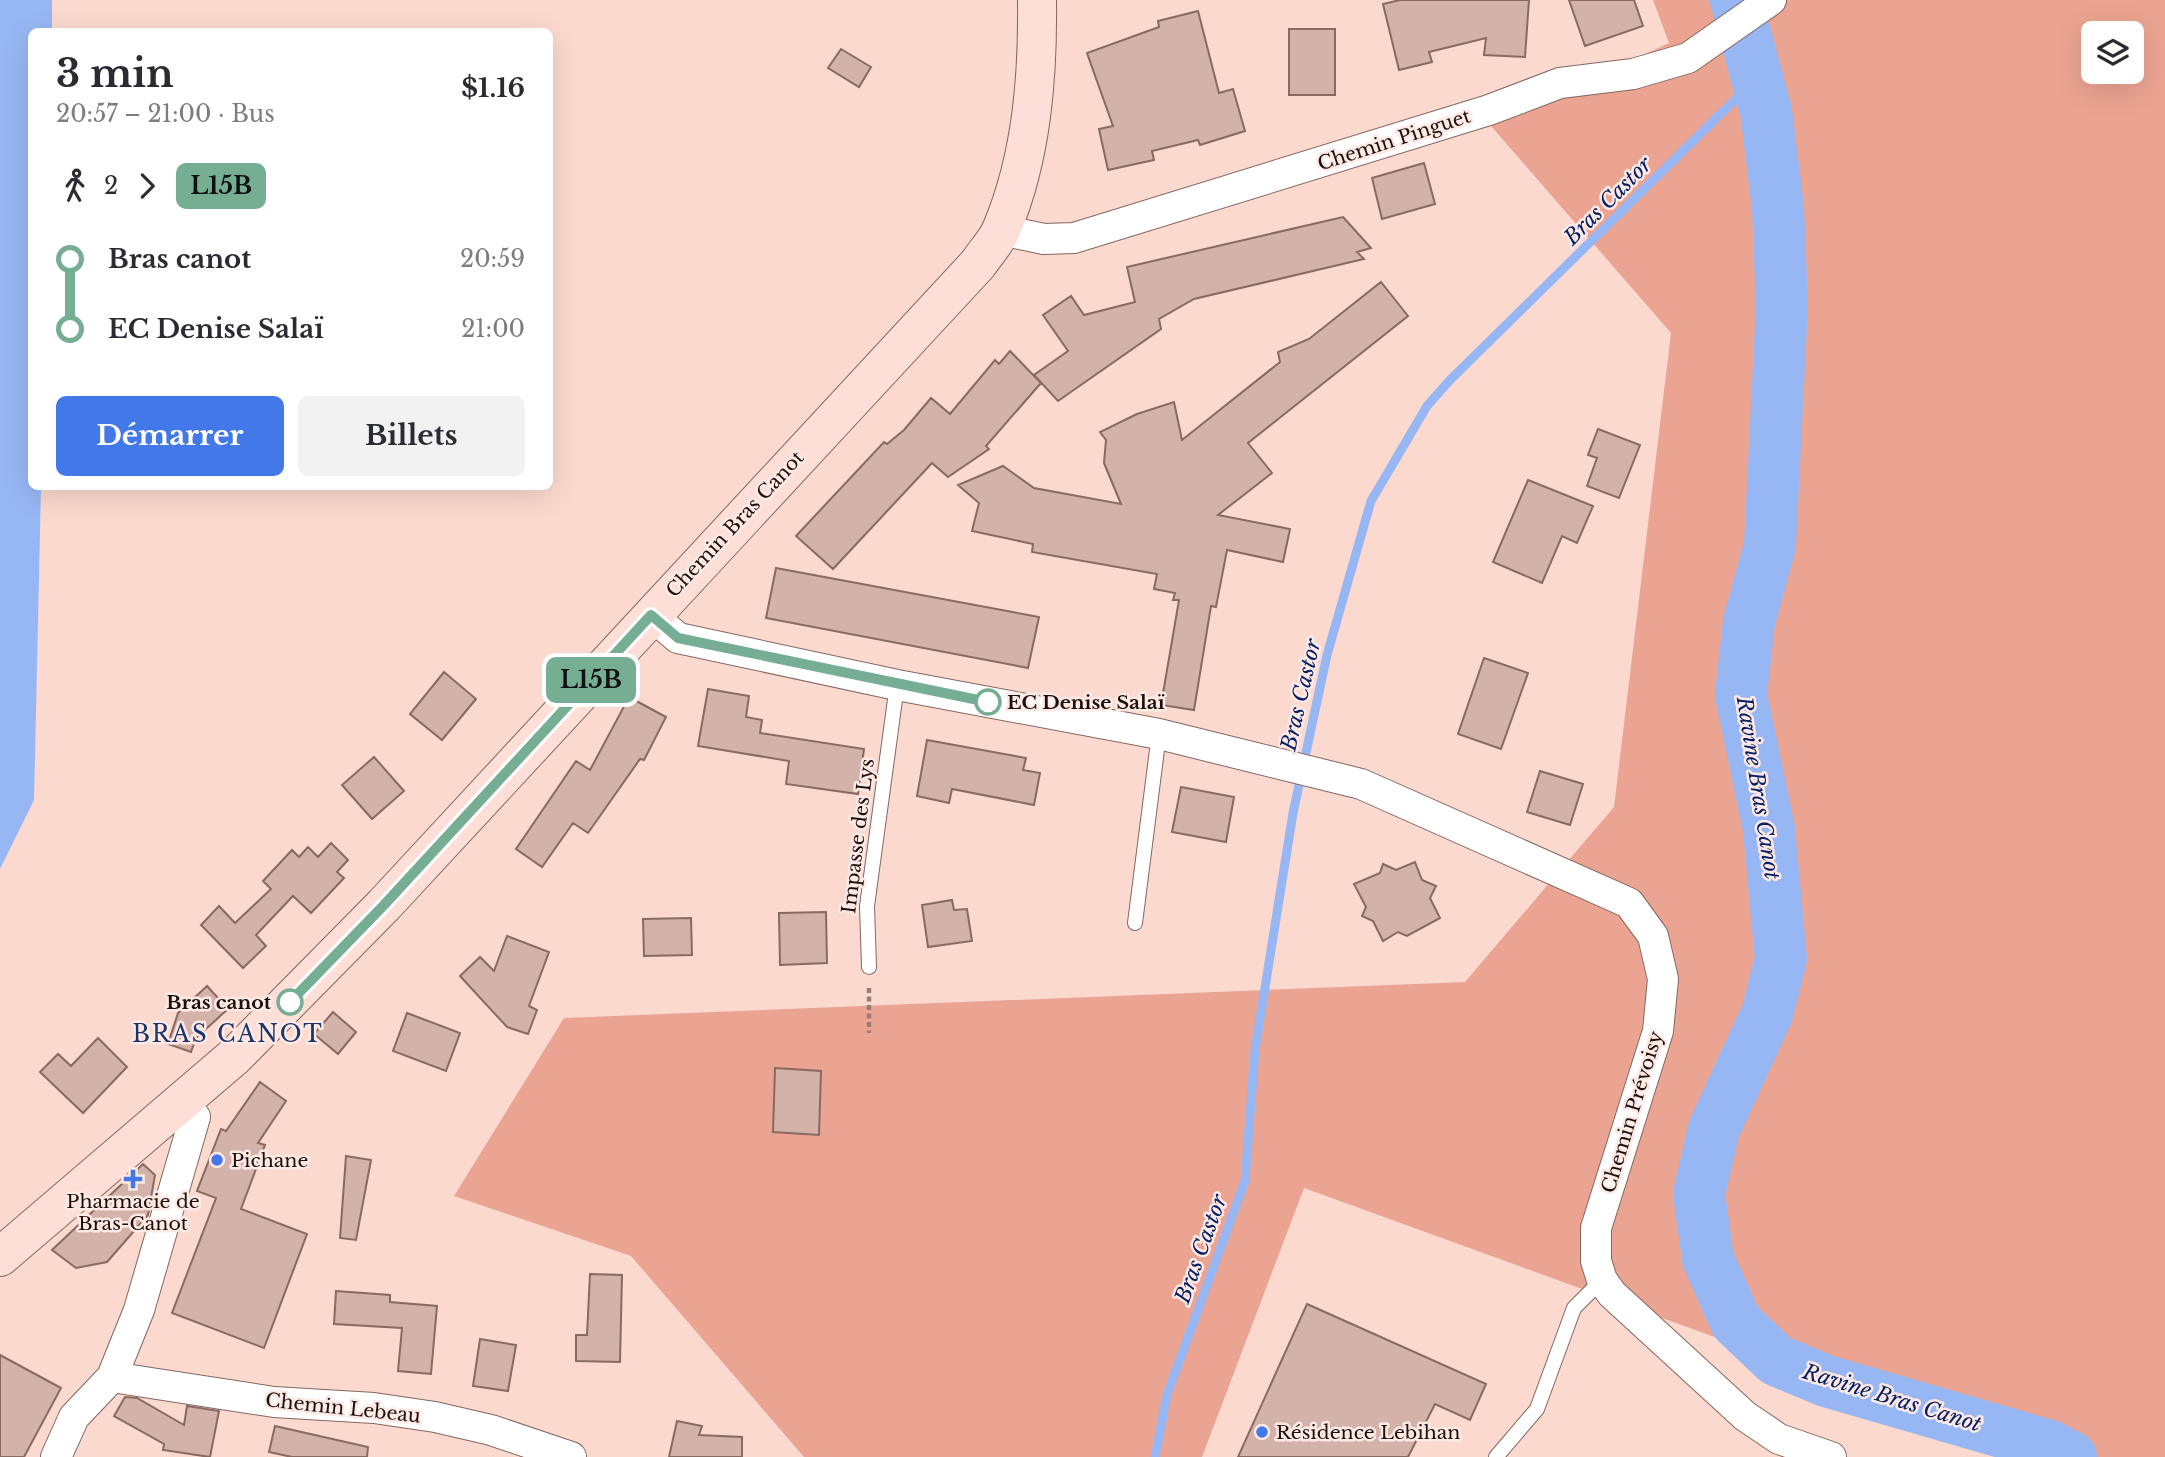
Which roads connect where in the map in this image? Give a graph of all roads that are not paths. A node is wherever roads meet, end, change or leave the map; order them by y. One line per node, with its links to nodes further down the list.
1 (1037, 0): 3 (street, Chemin Bras Canot)
2 (1771, 1): 3 (street, Chemin Pinguet)
3 (1001, 230): 4 (street, Chemin Bras Canot)
4 (651, 615): 5 (street); 9 (street, Chemin Bras Canot)
5 (897, 685): 6 (street); 8 (lane, Impasse des Lys)
6 (1159, 734): 7 (lane); 11 (street, Chemin Prévoisy)
7 (1135, 923)
8 (869, 967)
9 (182, 1101): 10 (street, Chemin Bras Canot); 12 (street)
10 (0, 1257)
11 (1602, 1280): 15 (lane); 16 (street)
12 (112, 1377): 13 (street); 14 (street, Chemin Lebeau)
13 (56, 1457)
14 (571, 1457)
15 (1496, 1457)
16 (1831, 1457)

